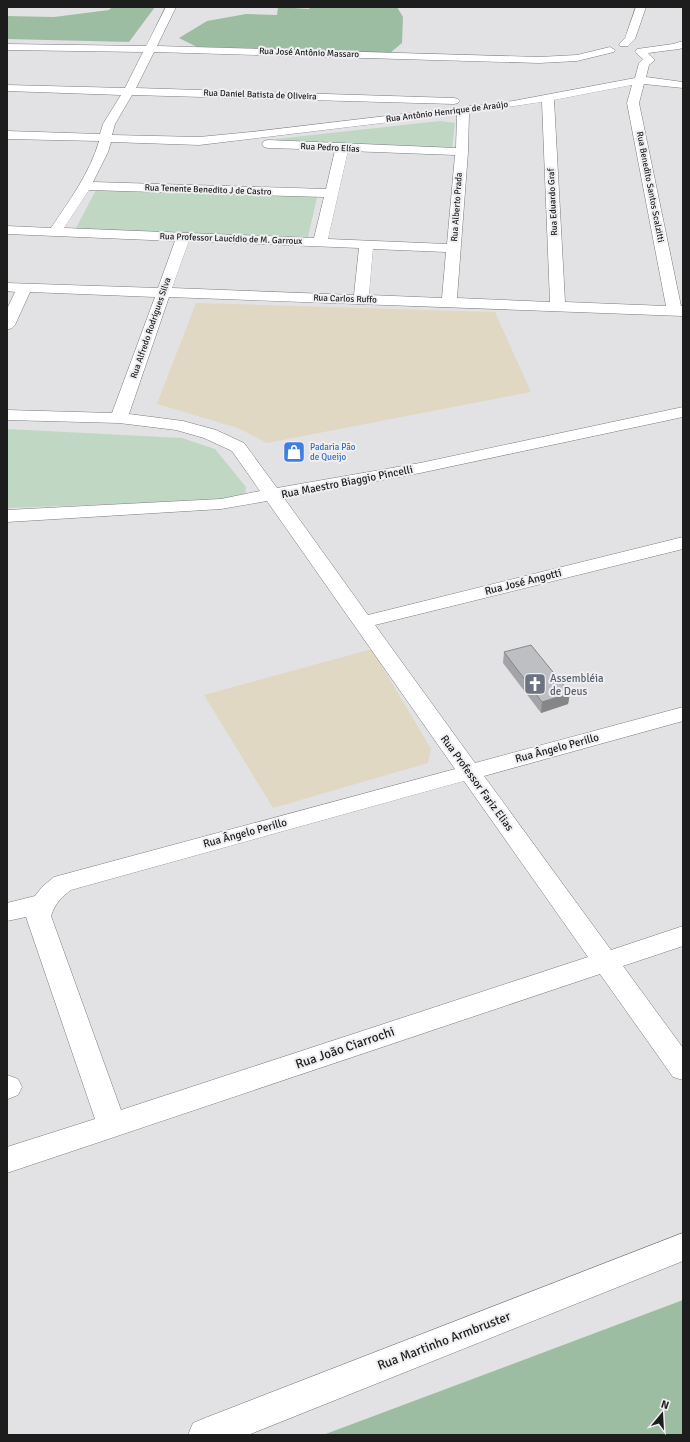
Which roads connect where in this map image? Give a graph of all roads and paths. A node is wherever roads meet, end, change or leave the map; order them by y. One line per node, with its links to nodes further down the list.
1 (171, 7): 5 (street)
2 (641, 7): 6 (street)
3 (679, 45): 6 (street, Rua José Antônio Massaro); 7 (street)
4 (7, 47): 5 (street, Rua José Antônio Massaro)
5 (150, 49): 6 (street, Rua José Antônio Massaro); 11 (street)
6 (633, 51): 7 (street)
7 (647, 62): 8 (street, Rua Benedito Santos Scalzitti)
8 (641, 80): 9 (street, Rua Antônio Henrique de Araújo); 12 (street, Rua Antônio Henrique de Araújo); 35 (street, Rua Benedito Santos Scalzitti)
9 (683, 85)
10 (7, 88): 11 (street, Rua Daniel Batista de Oliveira)
11 (129, 91): 13 (street, Rua Daniel Batista de Oliveira); 17 (street)
12 (548, 98): 13 (street, Rua Antônio Henrique de Araújo); 34 (street, Rua Eduardo Graf)
13 (513, 104): 14 (street, Rua Antônio Henrique de Araújo)
14 (463, 110): 16 (street, Rua Antônio Henrique de Araújo); 20 (street, Rua Alberto Prada)
15 (7, 135): 17 (street, Rua Pedro Elías)
16 (251, 136): 18 (street, Rua Pedro Elías)
17 (105, 137): 18 (street, Rua Pedro Elías); 21 (street)
18 (199, 141): 19 (street, Rua Pedro Elías)
19 (342, 149): 20 (street, Rua Pedro Elías); 22 (street)
20 (462, 152): 28 (street, Rua Alberto Prada)
21 (85, 186): 22 (street, Rua Tenente Benedito J de Castro); 24 (street)
22 (332, 193): 26 (street)
23 (7, 230): 24 (street, Rua Professor Laucídio de M. Garroux)
24 (55, 232): 25 (street, Rua Professor Laucídio de M. Garroux)
25 (183, 238): 26 (street, Rua Professor Laucídio de M. Garroux); 31 (street, Rua Alfredo Rodrigues Silva)
26 (320, 242): 27 (street, Rua Professor Laucídio de M. Garroux)
27 (366, 244): 28 (street, Rua Professor Laucídio de M. Garroux); 32 (street)
28 (454, 248): 33 (street, Rua Alberto Prada)
29 (7, 287): 30 (street, Rua Carlos Ruffo)
30 (25, 287): 31 (street, Rua Carlos Ruffo); 36 (street)
31 (164, 292): 32 (street, Rua Carlos Ruffo); 39 (street, Rua Alfredo Rodrigues Silva)
32 (361, 300): 33 (street, Rua Carlos Ruffo)
33 (449, 303): 34 (street, Rua Carlos Ruffo)
34 (558, 307): 35 (street, Rua Carlos Ruffo)
35 (678, 311)
36 (7, 325)
37 (683, 412): 40 (street, Rua Maestro Biaggio Pincelli)
38 (7, 415): 39 (street, Rua Professor Fariz Elias)
39 (119, 418): 40 (street, Rua Professor Fariz Elias)
40 (273, 496): 41 (street, Rua Maestro Biaggio Pincelli); 43 (street, Rua Professor Fariz Elias)
41 (7, 516)
42 (683, 542): 43 (street, Rua José Angotti)
43 (363, 622): 45 (street, Rua Professor Fariz Elias)
44 (683, 714): 45 (street, Rua Ângelo Perillo)
45 (469, 772): 46 (street, Rua Ângelo Perillo); 49 (street, Rua Professor Fariz Elias)
46 (43, 903): 47 (street); 51 (street)
47 (7, 912)
48 (683, 936): 49 (street, Rua João Ciarrochi)
49 (606, 960): 50 (street, Rua Professor Fariz Elias); 51 (street, Rua João Ciarrochi)
50 (683, 1069)
51 (112, 1126): 52 (street, Rua João Ciarrochi)
52 (7, 1160)
53 (683, 1247): 54 (street, Rua Martinho Armbruster)
54 (205, 1435)

